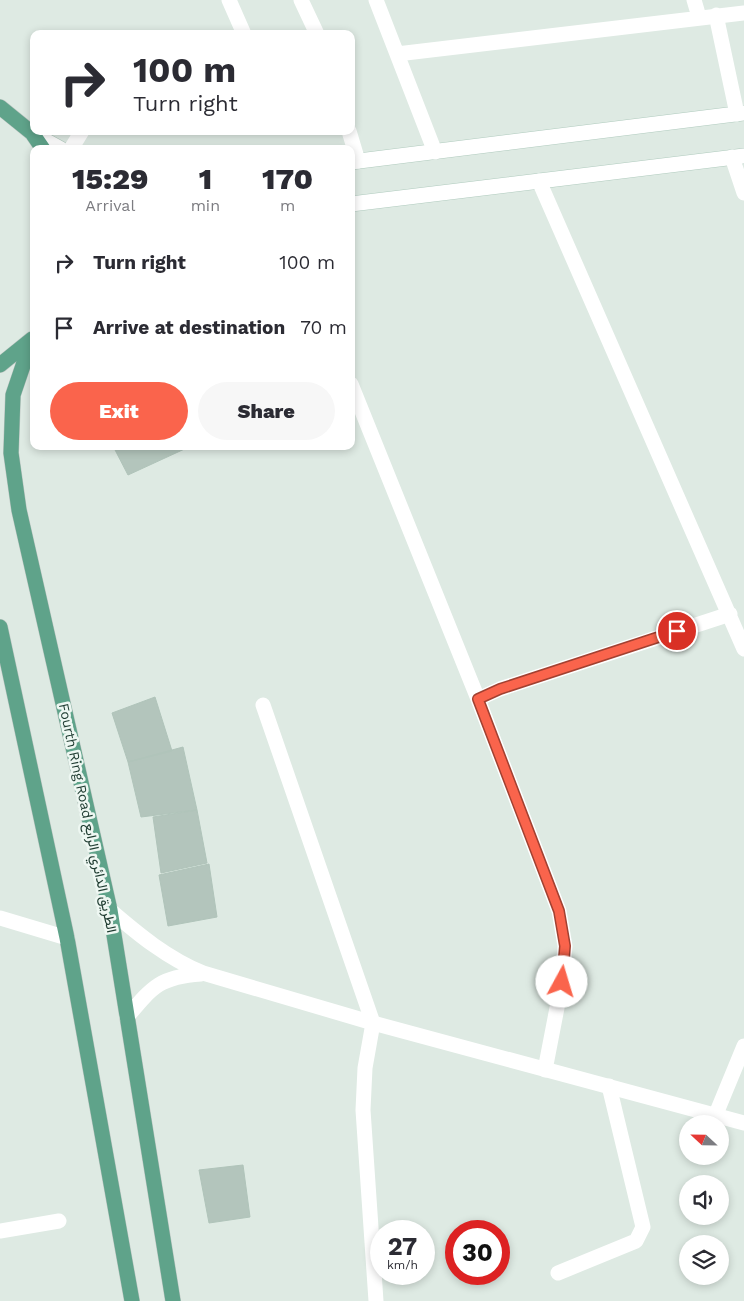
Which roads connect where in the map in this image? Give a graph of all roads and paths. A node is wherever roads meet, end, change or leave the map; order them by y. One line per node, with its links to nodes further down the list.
1 (229, 0): 8 (street)
2 (301, 0): 9 (street)
3 (376, 0): 10 (street)
4 (694, 0): 7 (street)
5 (744, 13): 6 (street)
6 (716, 16): 7 (street); 12 (street)
7 (699, 17): 10 (street)
8 (242, 30)
9 (315, 30)
10 (398, 54): 16 (street)
11 (0, 107): 13 (main road)
12 (740, 113): 16 (street)
13 (30, 131)
14 (36, 135): 15 (street)
15 (54, 145)
16 (434, 152): 18 (street)
17 (738, 156): 19 (street); 20 (street)
18 (355, 161)
19 (539, 181): 21 (street); 26 (street)
20 (744, 193)
21 (355, 204)
22 (30, 340): 24 (main road)
23 (30, 347): 31 (main road, Fourth Ring Road الطريق الدائري الرابع)
24 (0, 365)
25 (355, 394): 29 (street)
26 (730, 614): 28 (street); 29 (street)
27 (0, 627): 33 (main road)
28 (744, 649)
29 (478, 699): 38 (street)
30 (263, 705): 36 (street)
31 (110, 910): 34 (street); 35 (main road, Fourth Ring Road الطريق الدائري الرابع)
32 (0, 918): 33 (street)
33 (67, 938): 45 (main road)
34 (203, 973): 35 (street); 36 (street)
35 (127, 1017): 46 (main road, Fourth Ring Road الطريق الدائري الرابع)
36 (373, 1023): 38 (street); 47 (street)
37 (744, 1046): 40 (street)
38 (545, 1070): 39 (street)
39 (609, 1086): 40 (street); 44 (street)
40 (716, 1114): 41 (street)
41 (744, 1123)
42 (59, 1221): 43 (street)
43 (0, 1231)
44 (558, 1273)
45 (132, 1301)
46 (173, 1301)
47 (376, 1301)

